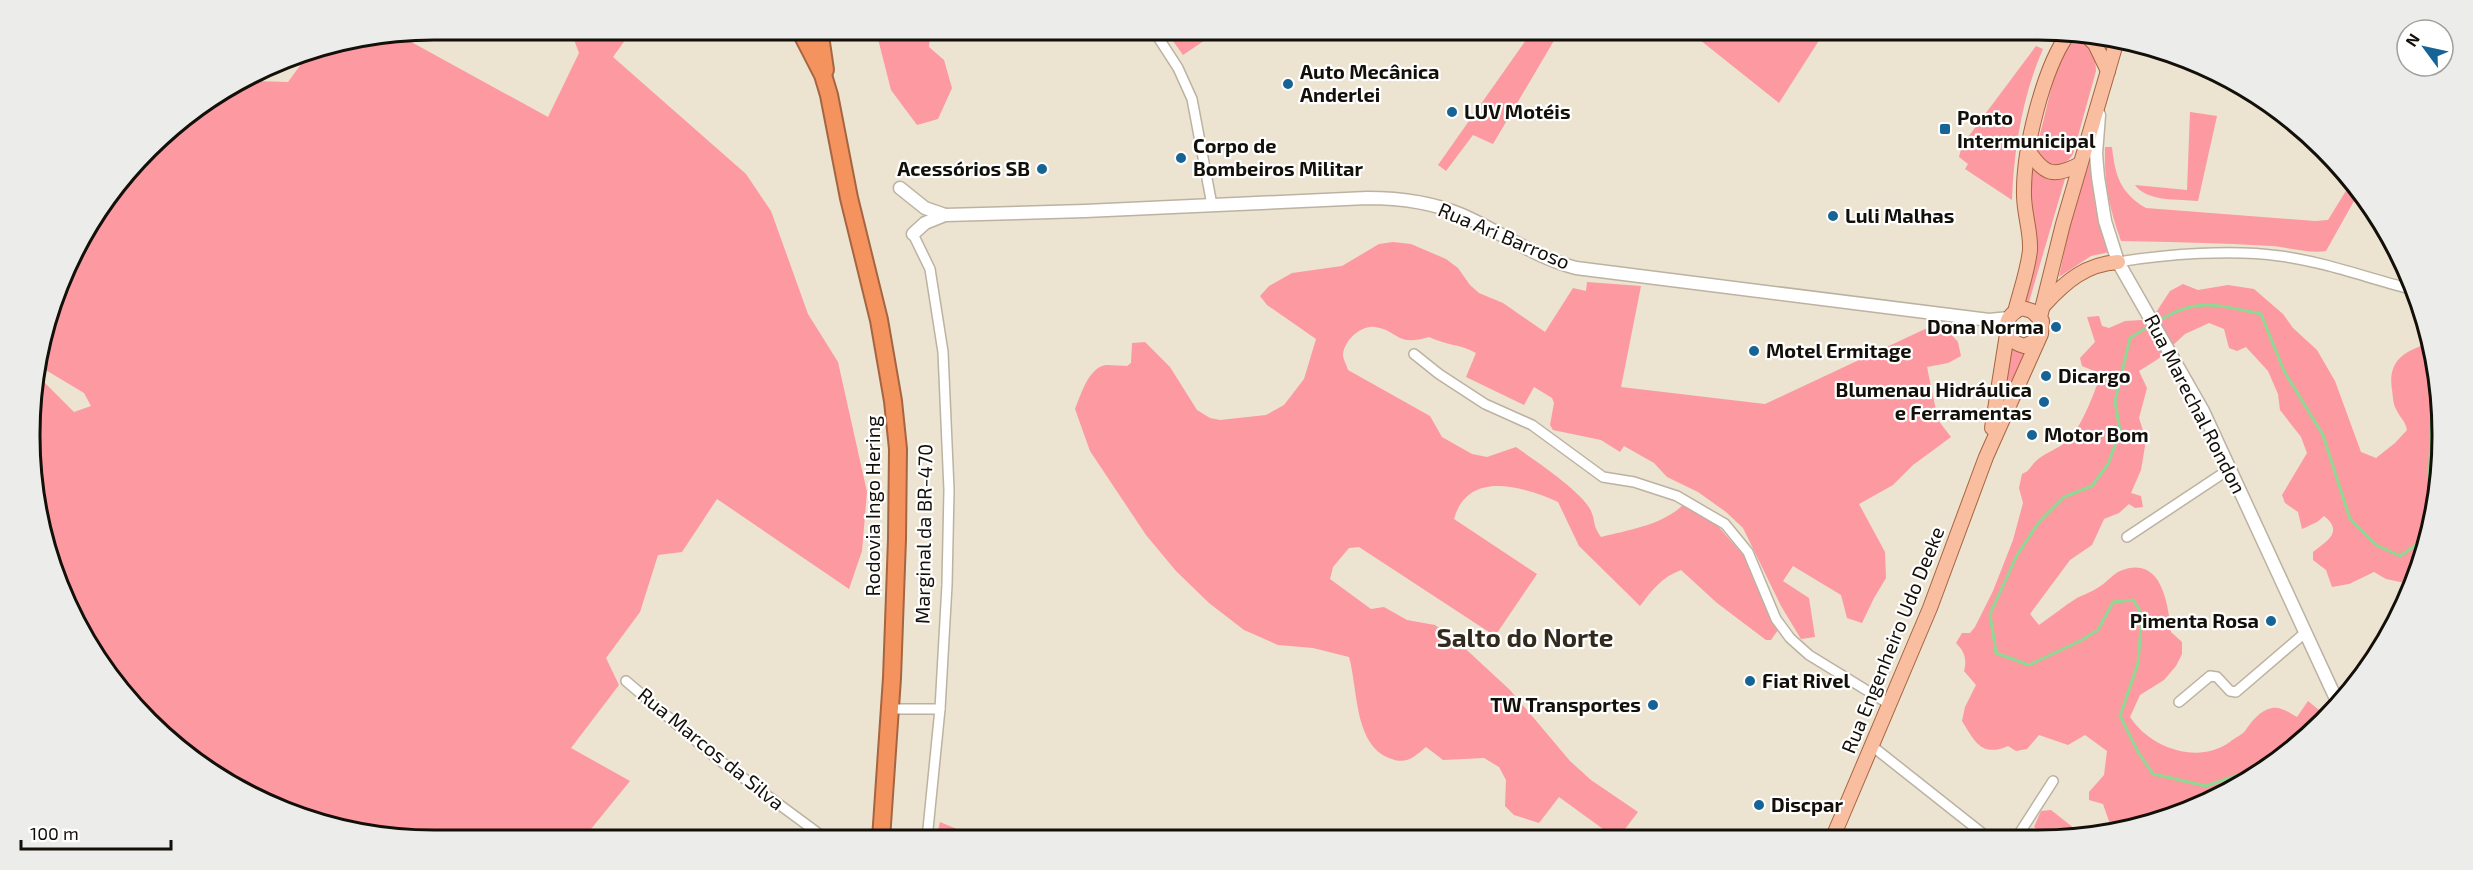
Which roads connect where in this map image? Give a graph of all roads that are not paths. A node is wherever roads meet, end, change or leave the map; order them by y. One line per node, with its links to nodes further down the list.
1 (807, 40): 28 (highway, Rodovia Ingo Hering)
2 (1160, 40): 11 (street)
3 (2063, 41): 8 (main road, Rua Engenheiro Udo Deeke)
4 (2095, 45): 6 (main road)
5 (2115, 48): 6 (main road)
6 (2108, 71): 7 (main road)
7 (2100, 98): 9 (main road); 14 (street, Rua Marechal Rondon)
8 (2028, 150): 9 (main road); 17 (main road, Rua Engenheiro Udo Deeke)
9 (2080, 164): 16 (main road)
10 (900, 188): 12 (street, Rua Ari Barroso)
11 (1212, 205): 12 (street, Rua Ari Barroso); 17 (street, Rua Ari Barroso)
12 (945, 215): 13 (street, Rua Ari Barroso)
13 (913, 234): 29 (street, Marginal da BR-470)
14 (2118, 262): 15 (street); 16 (main road); 21 (street, Rua Marechal Rondon)
15 (2403, 287)
16 (2042, 312): 17 (main road); 18 (main road)
17 (2009, 323): 18 (main road); 20 (main road, Rua Engenheiro Udo Deeke)
18 (2037, 340): 20 (main road, Rua Engenheiro Udo Deeke)
19 (1414, 354): 27 (street)
20 (1986, 457): 27 (main road, Rua Engenheiro Udo Deeke)
21 (2231, 468): 22 (street); 23 (street, Rua Marechal Rondon)
22 (2127, 537)
23 (2306, 632): 25 (street, Rua Marechal Rondon); 26 (street)
24 (626, 681): 32 (street, Rua Marcos da Silva)
25 (2335, 695)
26 (2179, 702)
27 (1889, 704): 30 (main road, Rua Engenheiro Udo Deeke)
28 (890, 709): 29 (street); 33 (highway, Rodovia Ingo Hering)
29 (940, 709): 34 (street, Marginal da BR-470)
30 (1872, 746): 35 (main road, Rua Engenheiro Udo Deeke); 36 (street)
31 (2053, 780): 37 (street)
32 (814, 830)
33 (883, 830)
34 (928, 830)
35 (1836, 830)
36 (1978, 830)
37 (2021, 830)

